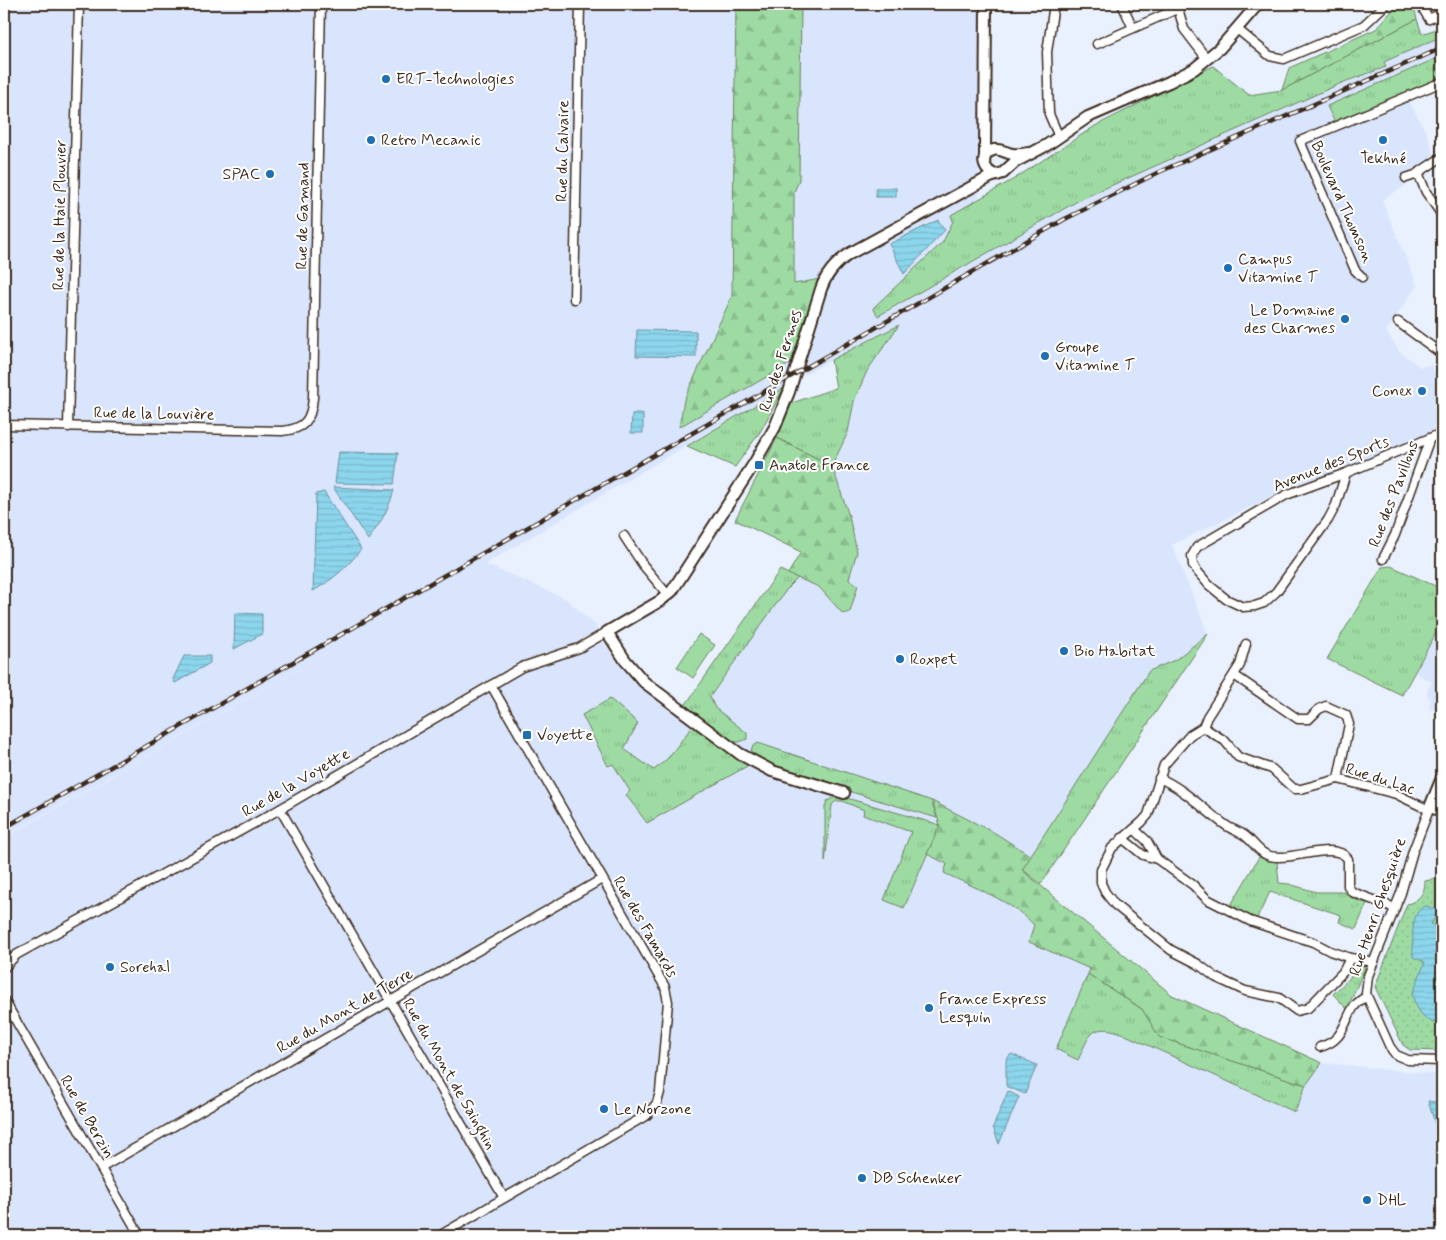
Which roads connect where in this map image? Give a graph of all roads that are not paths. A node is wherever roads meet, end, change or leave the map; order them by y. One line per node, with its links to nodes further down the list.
1 (79, 4): 35 (street, Rue de la Haie Plouvier)
2 (321, 4): 34 (street, Rue de Gamand)
3 (580, 4): 30 (street, Rue du Calvaire)
4 (986, 4): 17 (street)
5 (1054, 4): 18 (street)
6 (1122, 4): 12 (street)
7 (1258, 4): 13 (street)
8 (1386, 4): 13 (street)
9 (1420, 4): 11 (street)
10 (1177, 6): 12 (street); 15 (street)
11 (1442, 13)
12 (1134, 28): 14 (street)
13 (1237, 29): 15 (street)
14 (1097, 44)
15 (1207, 59): 18 (street)
16 (1442, 82): 29 (street, Boulevard Thomson)
17 (985, 115): 19 (street); 22 (street)
18 (1059, 137): 20 (street)
19 (1002, 151): 20 (street); 22 (street); 23 (street)
20 (1037, 151): 23 (street)
21 (1442, 157): 24 (street)
22 (984, 160): 25 (street); 27 (street)
23 (1008, 169): 25 (street)
24 (1418, 173): 26 (street); 28 (street)
25 (997, 175): 27 (street, Rue des Fermes)
26 (1406, 178)
27 (971, 189): 41 (street, Rue des Fermes)
28 (1442, 215)
29 (1362, 277)
30 (574, 299)
31 (1398, 322): 32 (street)
32 (1442, 354)
33 (4, 425): 35 (street, Rue de la Louvière)
34 (303, 426): 35 (street, Rue de la Louvière)
35 (68, 427)
36 (1442, 433): 37 (street, Avenue des Sports)
37 (1430, 438): 38 (street, Avenue des Sports); 40 (street, Rue des Pavillons)
38 (1346, 473): 38 (street, Avenue des Sports)
39 (624, 536): 41 (street)
40 (1384, 560)
41 (668, 595): 42 (street, Rue des Fermes)
42 (607, 632): 45 (street, Rue de la Voyette); 50 (street)
43 (1246, 644): 44 (street)
44 (1234, 675): 46 (street); 49 (street)
45 (491, 685): 52 (street, Rue de la Voyette); 57 (street, Rue des Famards)
46 (1203, 727): 47 (street); 49 (street, Rue du Lac)
47 (1159, 778): 54 (street); 58 (street)
48 (1442, 778): 51 (street, Rue Henri Ghesquière)
49 (1338, 779): 51 (street, Rue du Lac)
50 (844, 793)
51 (1430, 808): 53 (street); 58 (street, Rue Henri Ghesquière)
52 (280, 809): 61 (street, Rue de la Voyette); 64 (street, Rue du Mont de Sainghin)
53 (1442, 811)
54 (1134, 829): 55 (street); 56 (street)
55 (1122, 838): 56 (street); 59 (street)
56 (1157, 859): 59 (street)
57 (602, 879): 64 (street, Rue du Mont de Terre); 68 (street, Rue des Famards)
58 (1395, 908): 60 (street, Rue Henri Ghesquière)
59 (1350, 958): 60 (street)
60 (1374, 962): 62 (street, Rue Henri Ghesquière)
61 (4, 968)
62 (1366, 997): 65 (street); 66 (street, Rue Henri Ghesquière)
63 (4, 1000): 67 (street, Rue de Berzin)
64 (391, 1001): 67 (street, Rue du Mont de Terre); 68 (street, Rue du Mont de Sainghin)
65 (1320, 1047)
66 (1442, 1062)
67 (101, 1168): 69 (street, Rue de Berzin)
68 (504, 1198): 70 (street, Rue des Famards)
69 (140, 1236)
70 (439, 1236)

